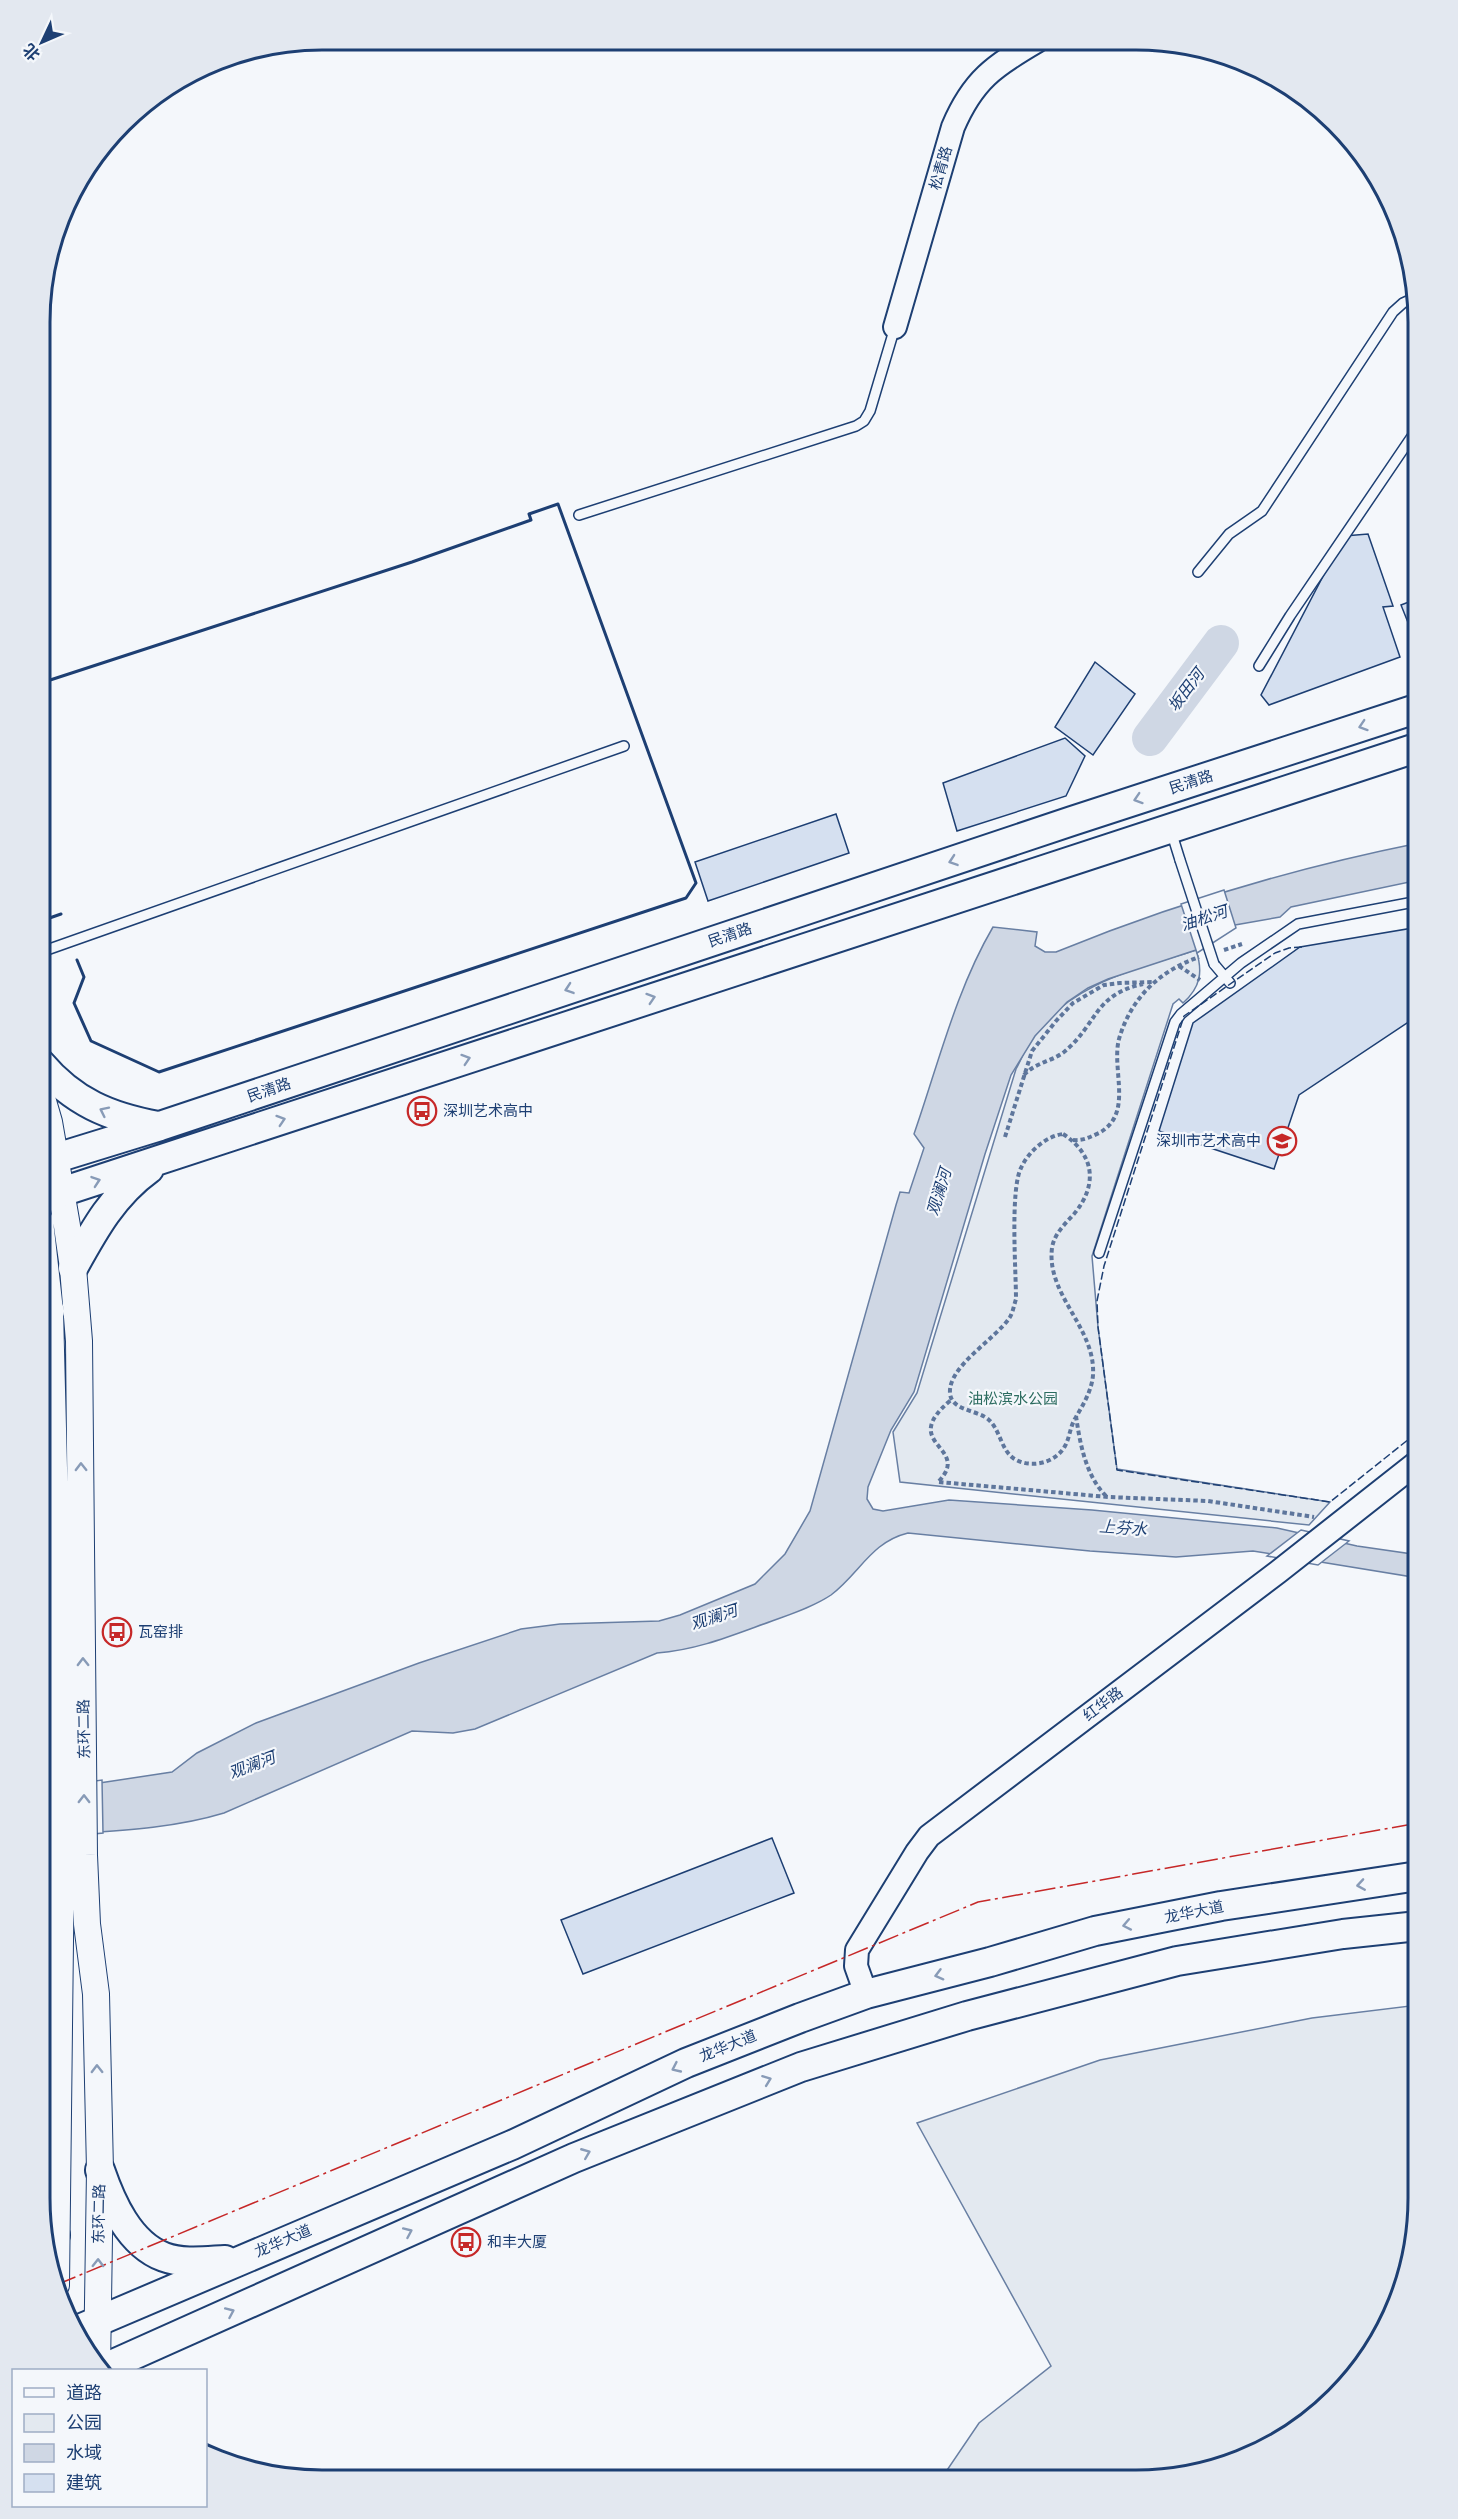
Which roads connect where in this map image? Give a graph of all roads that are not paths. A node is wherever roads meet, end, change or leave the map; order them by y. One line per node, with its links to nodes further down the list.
1 (1022, 50): 3 (street, 松青路)
2 (1408, 301): 6 (lane)
3 (895, 327): 5 (lane)
4 (1408, 442): 7 (lane)
5 (579, 515)
6 (1198, 572)
7 (1259, 666)
8 (1408, 712): 16 (main road, 民清路, one-way to 16)
9 (624, 746): 13 (lane)
10 (1408, 751): 11 (main road)
11 (1170, 828): 14 (lane, bridge); 17 (main road, one-way to 11)
12 (1408, 903): 14 (lane)
13 (50, 948)
14 (1227, 980): 20 (lane)
15 (50, 1074): 16 (main road, one-way to 15)
16 (160, 1126): 18 (main road, 民清路)
17 (163, 1159): 19 (main road, one-way to 17); 21 (main road)
18 (50, 1160)
19 (50, 1196): 21 (main road, 东环二路)
20 (1099, 1253)
21 (73, 1268): 24 (main road, 东环二路, one-way to 21)
22 (50, 1384): 24 (main road, 东环二路)
23 (1408, 1470): 28 (street, 红华路)
24 (72, 1742): 25 (main road, 东环二路)
25 (73, 1855): 29 (main road, 东环二路, one-way to 25); 30 (main road, 东环二路)
26 (1408, 1878): 28 (main road, 龙华大道, one-way to 28)
27 (1408, 1927): 33 (main road, one-way to 27)
28 (866, 1994): 31 (main road, 龙华大道, one-way to 31)
29 (100, 2170): 31 (main road); 32 (main road, 东环二路, one-way to 29)
30 (52, 2235)
31 (242, 2258): 32 (main road, 龙华大道)
32 (86, 2327)
33 (191, 2330): 34 (main road); 35 (main road)
34 (108, 2366)
35 (150, 2369)

